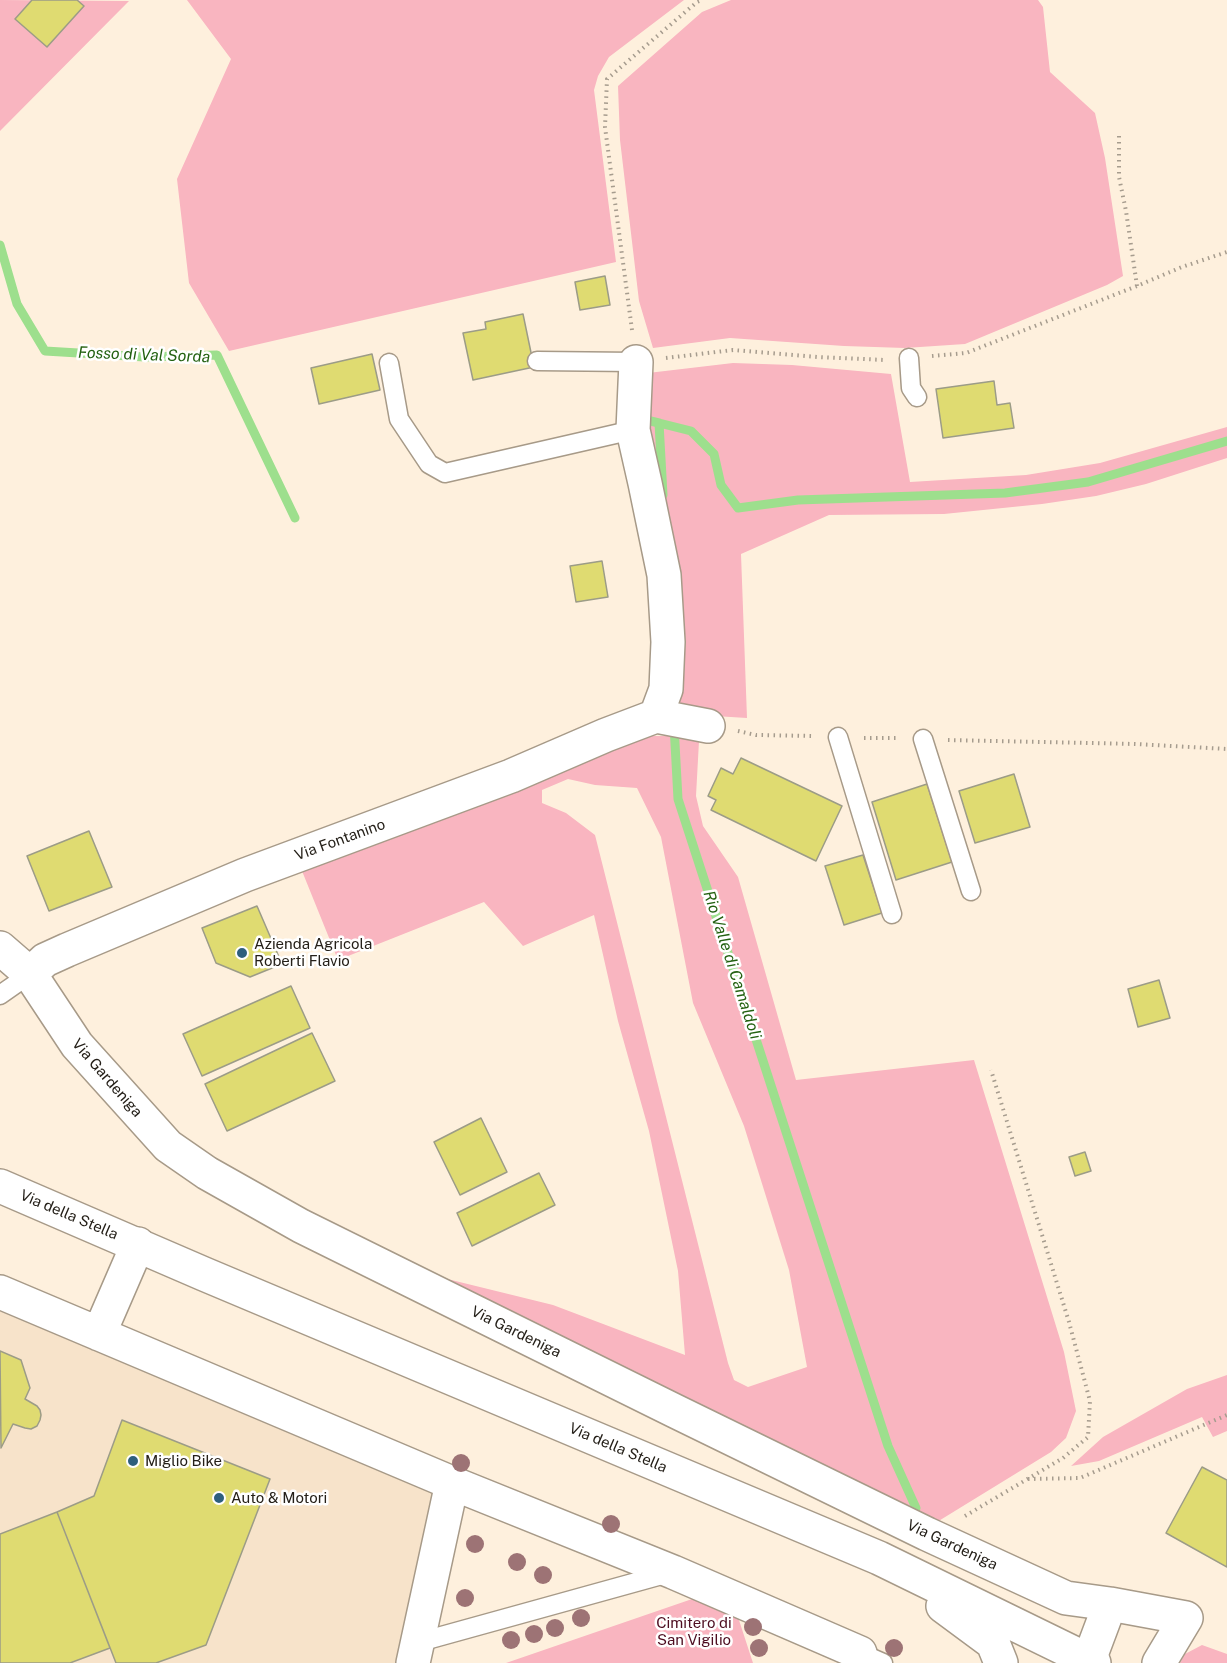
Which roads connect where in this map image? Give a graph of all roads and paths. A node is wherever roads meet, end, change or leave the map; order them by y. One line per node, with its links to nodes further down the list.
1 (702, 0): 7 (path)
2 (1119, 136): 4 (path)
3 (1227, 252): 4 (path)
4 (1137, 286): 5 (path)
5 (909, 358): 7 (path); 9 (lane)
6 (537, 361): 7 (lane)
7 (636, 362): 10 (street)
8 (389, 363): 10 (lane)
9 (917, 397)
10 (633, 429): 11 (street)
11 (665, 717): 12 (street); 19 (street, Via Fontanino)
12 (708, 726): 13 (path)
13 (838, 737): 14 (path); 17 (lane)
14 (923, 739): 15 (path); 16 (lane)
15 (1227, 749)
16 (971, 891)
17 (892, 914)
18 (0, 948): 19 (street, Via Gardeniga)
19 (30, 974): 20 (lane); 29 (street, Via Gardeniga)
20 (0, 995)
21 (991, 1070): 27 (path)
22 (0, 1186): 23 (street, Via della Stella)
23 (138, 1244): 25 (street, Via della Stella); 30 (street, Via della Stella)
24 (0, 1292): 25 (street)
25 (99, 1334): 28 (street)
26 (1227, 1415): 27 (path)
27 (1028, 1479): 29 (path)
28 (452, 1483): 31 (street); 33 (street)
29 (927, 1534): 32 (street, Via Gardeniga)
30 (879, 1558): 35 (street, Via della Stella); 36 (street)
31 (673, 1572): 33 (lane); 34 (street)
32 (1110, 1604): 35 (street); 37 (street, Via Gardeniga)
33 (414, 1653)
34 (867, 1660)
35 (1091, 1662)
36 (1001, 1663)
37 (1159, 1663)

